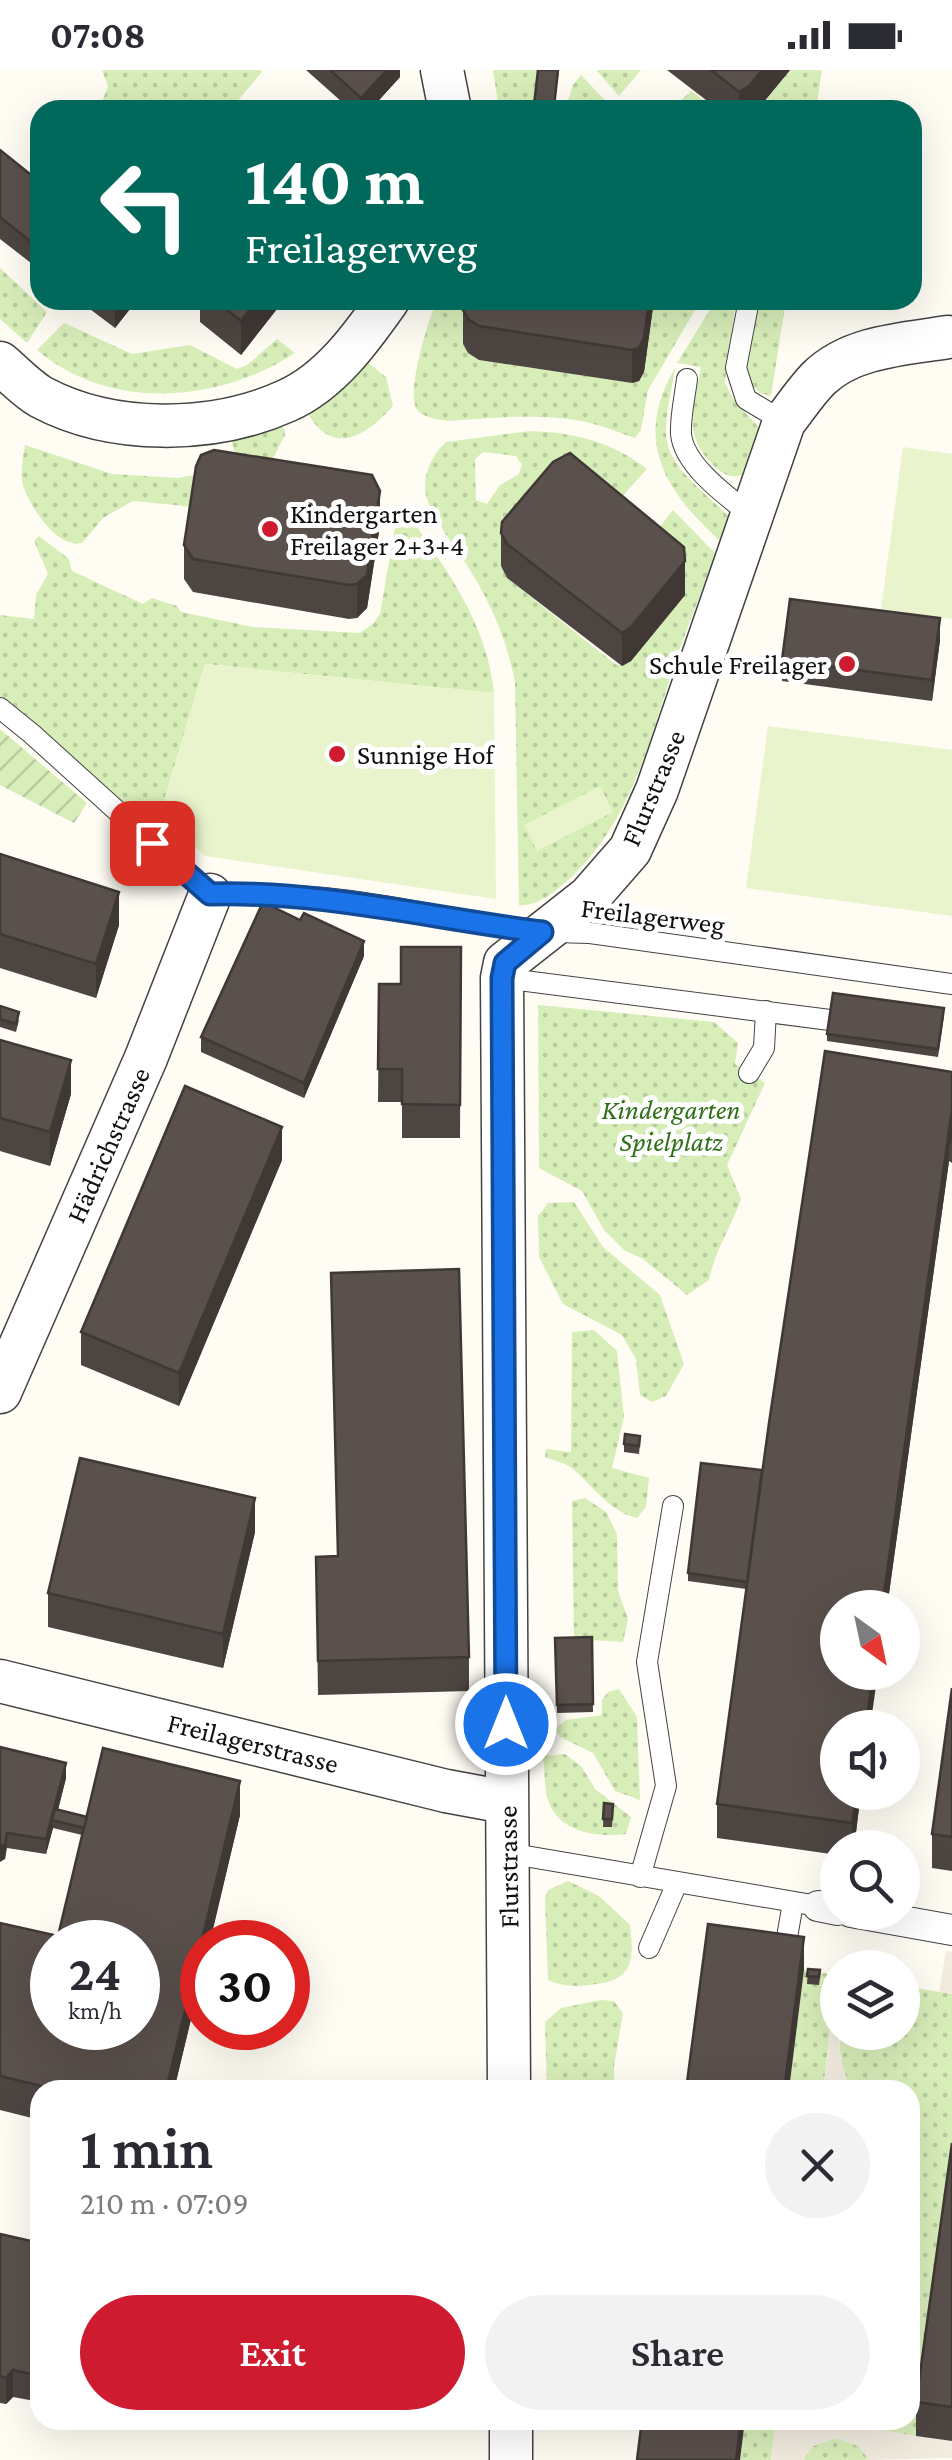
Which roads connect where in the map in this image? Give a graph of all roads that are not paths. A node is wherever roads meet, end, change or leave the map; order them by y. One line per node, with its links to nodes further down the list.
1 (442, 70): 2 (street)
2 (448, 100)
3 (381, 310): 6 (street)
4 (746, 310): 8 (lane)
5 (948, 337): 8 (street, Flurstrasse)
6 (0, 363)
7 (686, 379): 9 (lane)
8 (784, 422): 9 (street, Flurstrasse)
9 (752, 516): 12 (street, Flurstrasse)
10 (0, 708): 11 (lane)
11 (210, 894): 12 (lane, Freilagerweg); 18 (street, Hädrichstrasse)
12 (542, 932): 13 (street, Flurstrasse); 14 (lane, Freilagerweg)
13 (502, 978): 15 (lane); 21 (street, Flurstrasse)
14 (952, 984)
15 (766, 1011): 16 (lane); 17 (lane)
16 (830, 1020)
17 (750, 1074)
18 (0, 1392)
19 (673, 1506): 23 (lane)
20 (0, 1681): 21 (street, Freilagerstrasse)
21 (506, 1802): 22 (street, Flurstrasse)
22 (508, 1854): 23 (lane); 30 (street, Flurstrasse)
23 (640, 1876): 24 (lane)
24 (677, 1883): 25 (lane); 28 (lane)
25 (816, 1907): 29 (lane)
26 (920, 1924): 27 (street)
27 (952, 1930)
28 (649, 1948)
29 (782, 1968)
30 (510, 2080)
31 (511, 2430): 32 (street)
32 (511, 2460)

